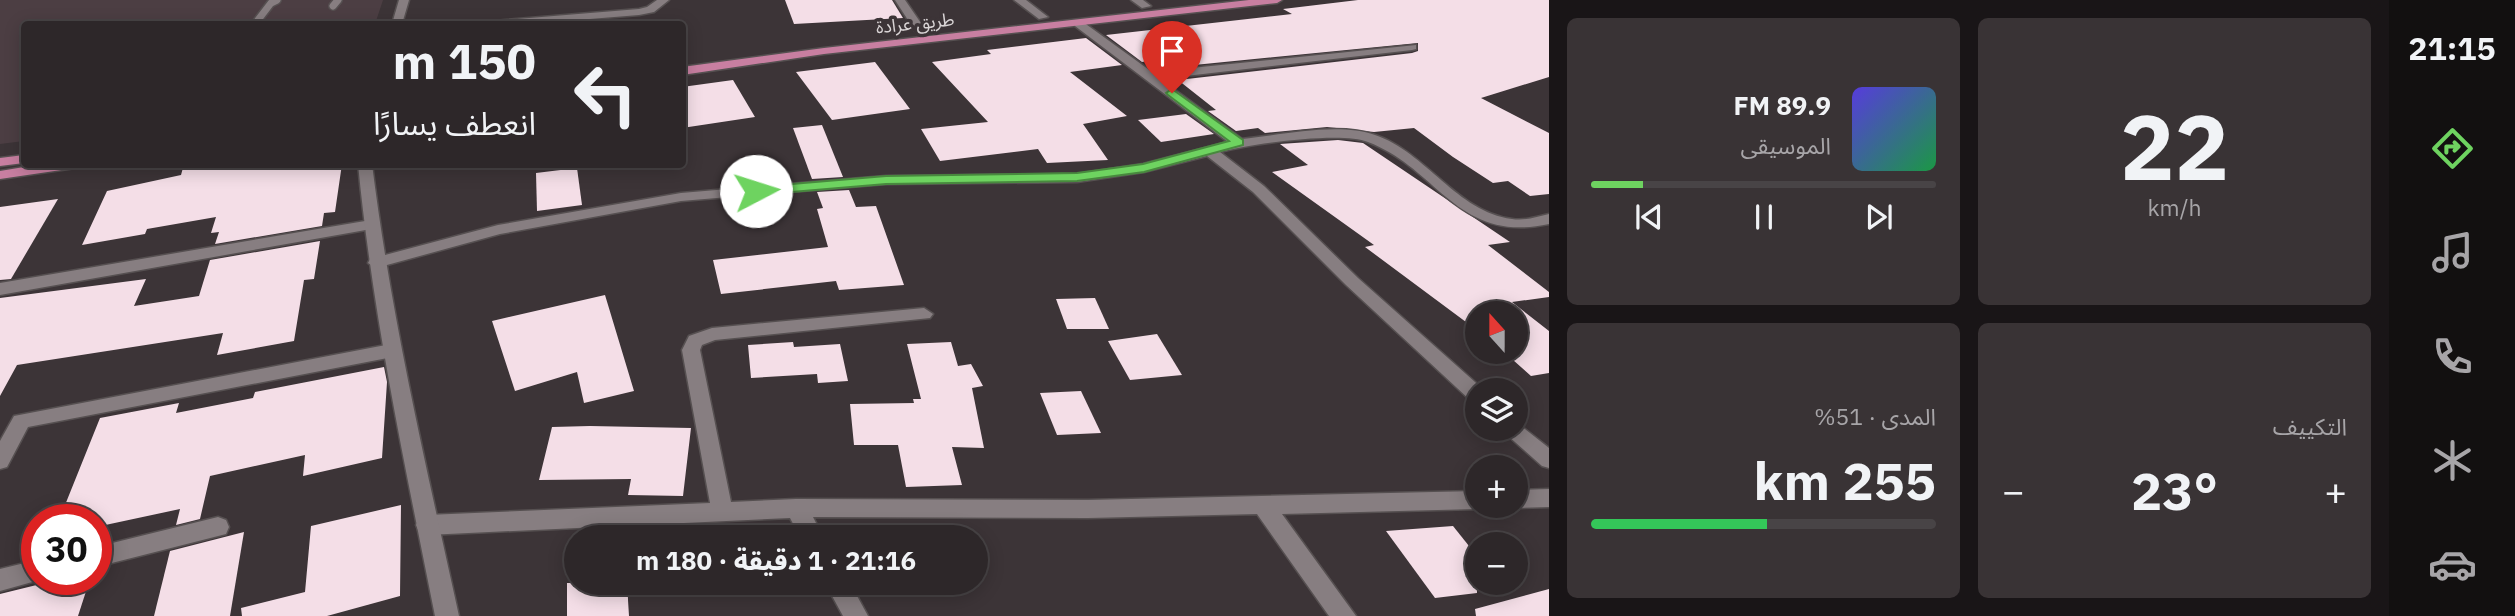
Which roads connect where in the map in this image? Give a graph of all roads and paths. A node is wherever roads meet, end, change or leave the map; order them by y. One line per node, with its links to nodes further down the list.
1 (277, 0): 11 (lane)
2 (404, 0): 12 (street)
3 (664, 0): 13 (street)
4 (900, 0): 15 (street)
5 (1019, 0): 10 (street)
6 (1202, 0): 8 (main road, طريق عرادة)
7 (1277, 0): 9 (main road, طريق عرادة)
8 (1141, 3): 10 (main road, طريق عرادة)
9 (1233, 3): 14 (main road, طريق عرادة)
10 (1043, 17): 15 (main road, طريق عرادة)
11 (257, 21)
12 (398, 21)
13 (530, 21)
14 (1079, 24): 18 (main road, طريق عرادة); 19 (street)
15 (921, 32): 17 (main road, طريق عرادة)
16 (1412, 47): 19 (street)
17 (686, 61)
18 (686, 70)
19 (1150, 76): 20 (street)
20 (1239, 143): 21 (street); 27 (street)
21 (1208, 150): 29 (street); 33 (street)
22 (21, 159): 23 (main road)
23 (0, 162)
24 (48, 168): 26 (main road)
25 (365, 168): 28 (street)
26 (0, 175)
27 (1549, 219)
28 (371, 225): 29 (street); 30 (street)
29 (376, 263): 32 (street)
30 (0, 289)
31 (924, 314): 44 (street)
32 (391, 351): 34 (street); 45 (street)
33 (1465, 384)
34 (21, 421): 35 (street); 38 (street)
35 (0, 424)
36 (1528, 441): 37 (street)
37 (1549, 460)
38 (0, 461)
39 (1549, 498): 40 (street)
40 (1528, 499)
41 (1465, 500): 42 (street)
42 (1263, 506): 43 (street); 54 (street)
43 (796, 508): 44 (street); 46 (street)
44 (722, 510): 45 (street)
45 (427, 525): 52 (street)
46 (805, 525)
47 (218, 527): 48 (street)
48 (112, 552)
49 (21, 575): 50 (street)
50 (0, 580)
51 (844, 595): 53 (street)
52 (447, 616)
53 (856, 616)
54 (1344, 616)

